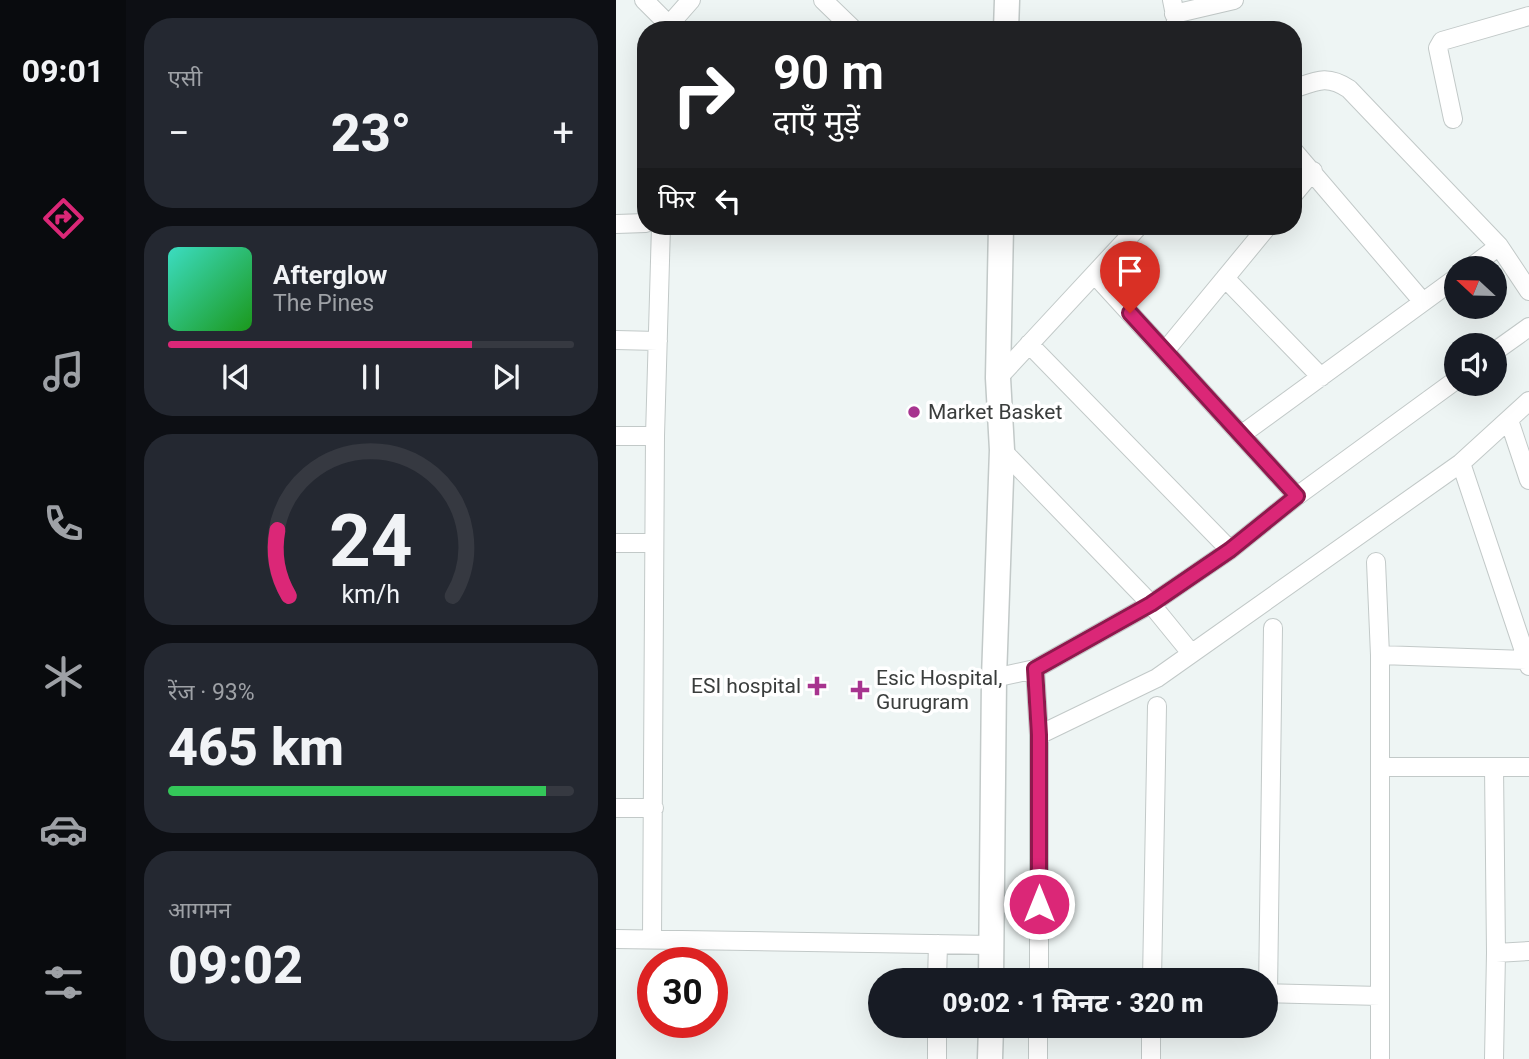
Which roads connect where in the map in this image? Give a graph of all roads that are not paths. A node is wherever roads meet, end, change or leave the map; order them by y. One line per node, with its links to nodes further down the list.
1 (644, 0): 8 (street)
2 (691, 0): 9 (street)
3 (823, 0): 10 (street)
4 (1007, 0): 11 (street)
5 (1234, 0): 7 (street)
6 (1529, 16): 13 (street)
7 (1175, 20)
8 (665, 21)
9 (675, 21)
10 (845, 21)
11 (1006, 21)
12 (1302, 86): 23 (street)
13 (1453, 119)
14 (1302, 159): 15 (street)
15 (1313, 171): 16 (street); 29 (street)
16 (1302, 184)
17 (637, 223): 18 (street)
18 (616, 224)
19 (661, 235): 32 (street)
20 (1001, 235): 37 (street)
21 (1131, 235): 25 (street)
22 (1261, 235): 26 (street)
23 (1499, 246): 24 (street); 28 (street)
24 (1486, 256)
25 (1095, 275): 34 (street); 35 (street)
26 (1225, 278): 35 (street); 36 (street)
27 (1444, 287): 29 (street)
28 (1529, 291)
29 (1423, 302): 36 (street)
30 (1529, 327): 33 (street)
31 (616, 340): 32 (street)
32 (658, 341): 43 (street)
33 (1507, 343)
34 (1029, 344): 37 (street); 50 (street)
35 (1165, 351): 41 (street)
36 (1321, 377): 41 (street)
37 (998, 378): 44 (street)
38 (1444, 389): 47 (street)
39 (1529, 401): 40 (street)
40 (1509, 419): 45 (street); 46 (street)
41 (1241, 435): 47 (street)
42 (616, 436): 43 (street)
43 (655, 436): 49 (street)
44 (1002, 450): 52 (street); 58 (street)
45 (1461, 463): 54 (street); 56 (street)
46 (1529, 480)
47 (1297, 496): 50 (street)
48 (616, 543): 49 (street)
49 (654, 543): 65 (street)
50 (1230, 550): 52 (street)
51 (1376, 562): 55 (street)
52 (1151, 604): 54 (street); 57 (street)
53 (1273, 628): 76 (street)
54 (1192, 653): 60 (street)
55 (1380, 655): 56 (street); 62 (street)
56 (1528, 663)
57 (1035, 669): 58 (street); 60 (street)
58 (994, 678): 69 (street)
59 (1157, 706): 75 (street)
60 (1039, 735): 74 (street)
61 (1529, 766): 63 (street)
62 (1380, 767): 63 (street); 78 (street)
63 (1494, 767): 71 (street)
64 (616, 808): 65 (street)
65 (654, 808): 67 (street)
66 (616, 939): 67 (street)
67 (652, 939): 68 (street)
68 (937, 944): 69 (street); 72 (street)
69 (991, 945): 73 (street)
70 (1529, 951): 71 (street)
71 (1496, 953): 88 (street)
72 (937, 968)
73 (991, 968)
74 (1039, 968)
75 (1152, 968)
76 (1267, 968)
77 (1278, 993): 78 (street)
78 (1380, 996): 87 (street)
79 (937, 1038): 83 (street)
80 (991, 1038): 84 (street)
81 (1038, 1038): 85 (street)
82 (1151, 1038): 86 (street)
83 (937, 1059)
84 (990, 1059)
85 (1038, 1059)
86 (1151, 1059)
87 (1380, 1059)
88 (1494, 1059)

